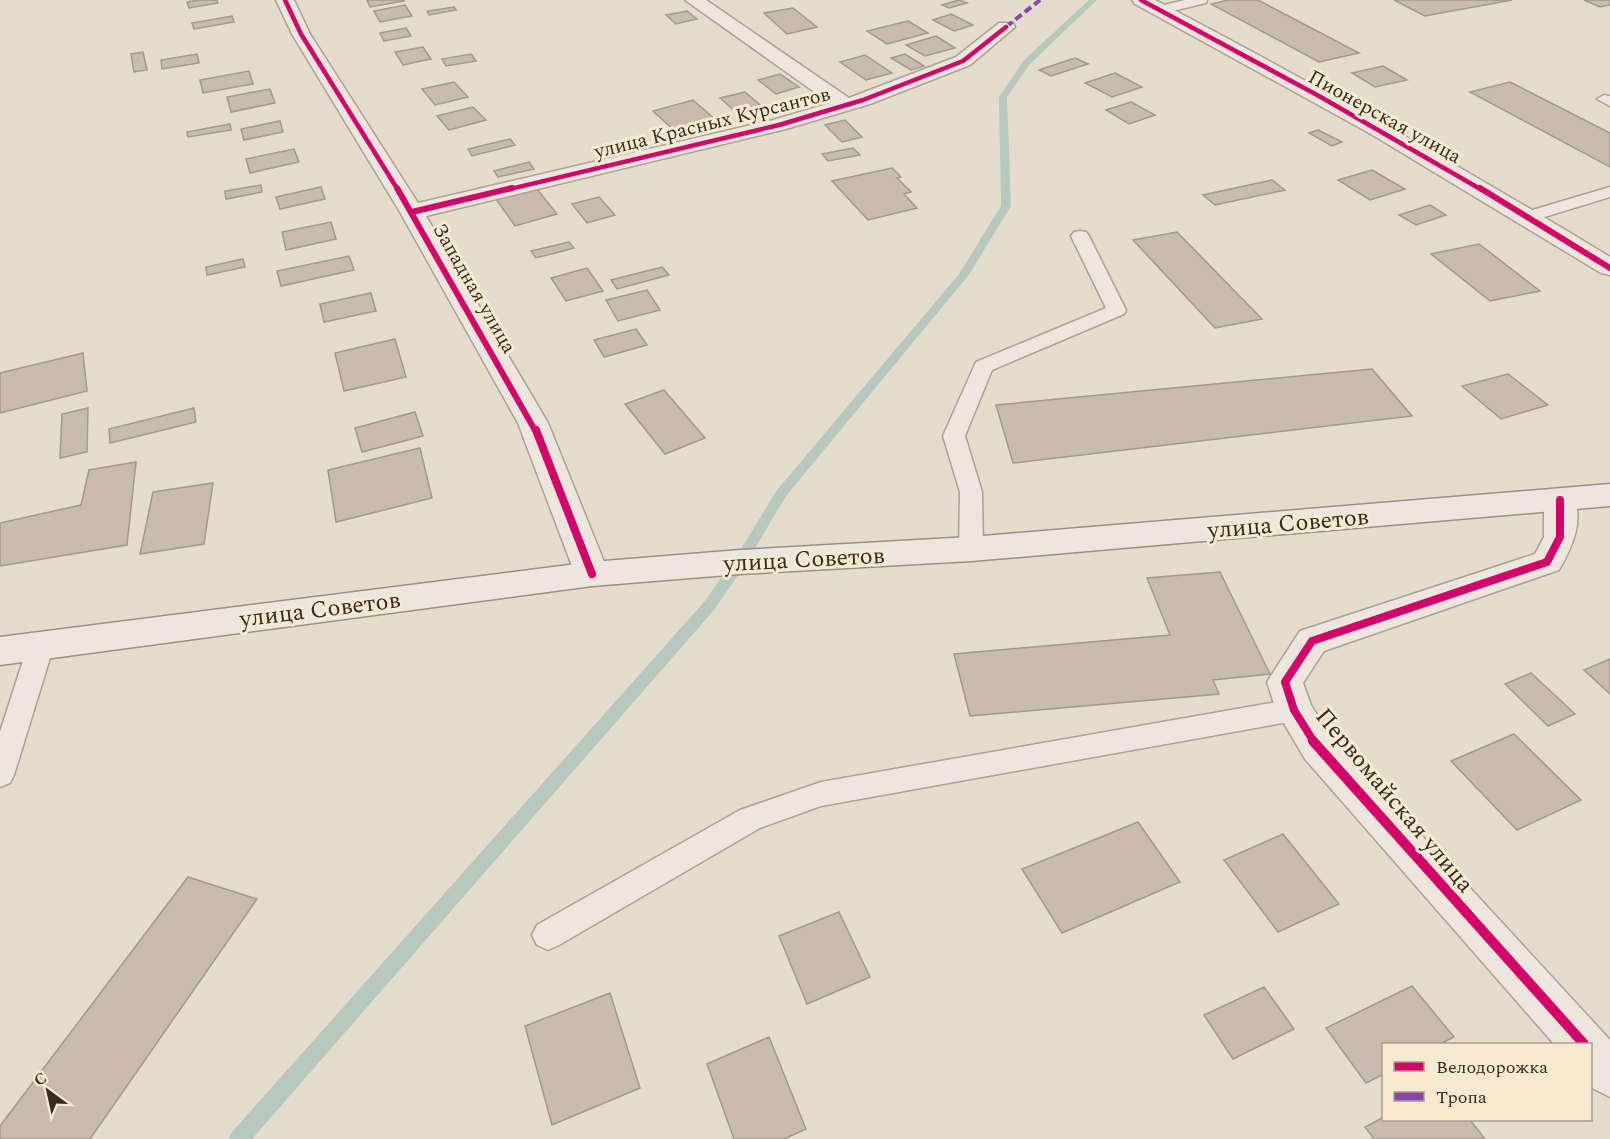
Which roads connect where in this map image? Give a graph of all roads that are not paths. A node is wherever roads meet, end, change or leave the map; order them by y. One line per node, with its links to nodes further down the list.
1 (285, 0): 9 (street, Западная улица)
2 (694, 0): 7 (street)
3 (1141, 0): 5 (street, Пионерская улица)
4 (1201, 0): 5 (lane)
5 (1161, 10): 10 (street, Пионерская улица)
6 (1006, 27): 7 (street, улица Красных Курсантов)
7 (846, 105): 9 (street, улица Красных Курсантов)
8 (1610, 192): 10 (lane)
9 (412, 212): 16 (street, Западная улица)
10 (1528, 217): 12 (street, Пионерская улица)
11 (1080, 237): 15 (lane)
12 (1610, 268)
13 (1610, 495): 14 (street, улица Советов)
14 (1560, 500): 15 (street, улица Советов); 19 (street, Первомайская улица)
15 (971, 549): 16 (street, улица Советов)
16 (592, 574): 17 (street, улица Советов)
17 (41, 645): 18 (street, улица Советов); 20 (lane)
18 (0, 651)
19 (1294, 710): 21 (lane); 22 (street, Первомайская улица)
20 (0, 775)
21 (548, 935)
22 (1583, 1043)
23 (1592, 1054): 24 (street)
24 (1610, 1074)

